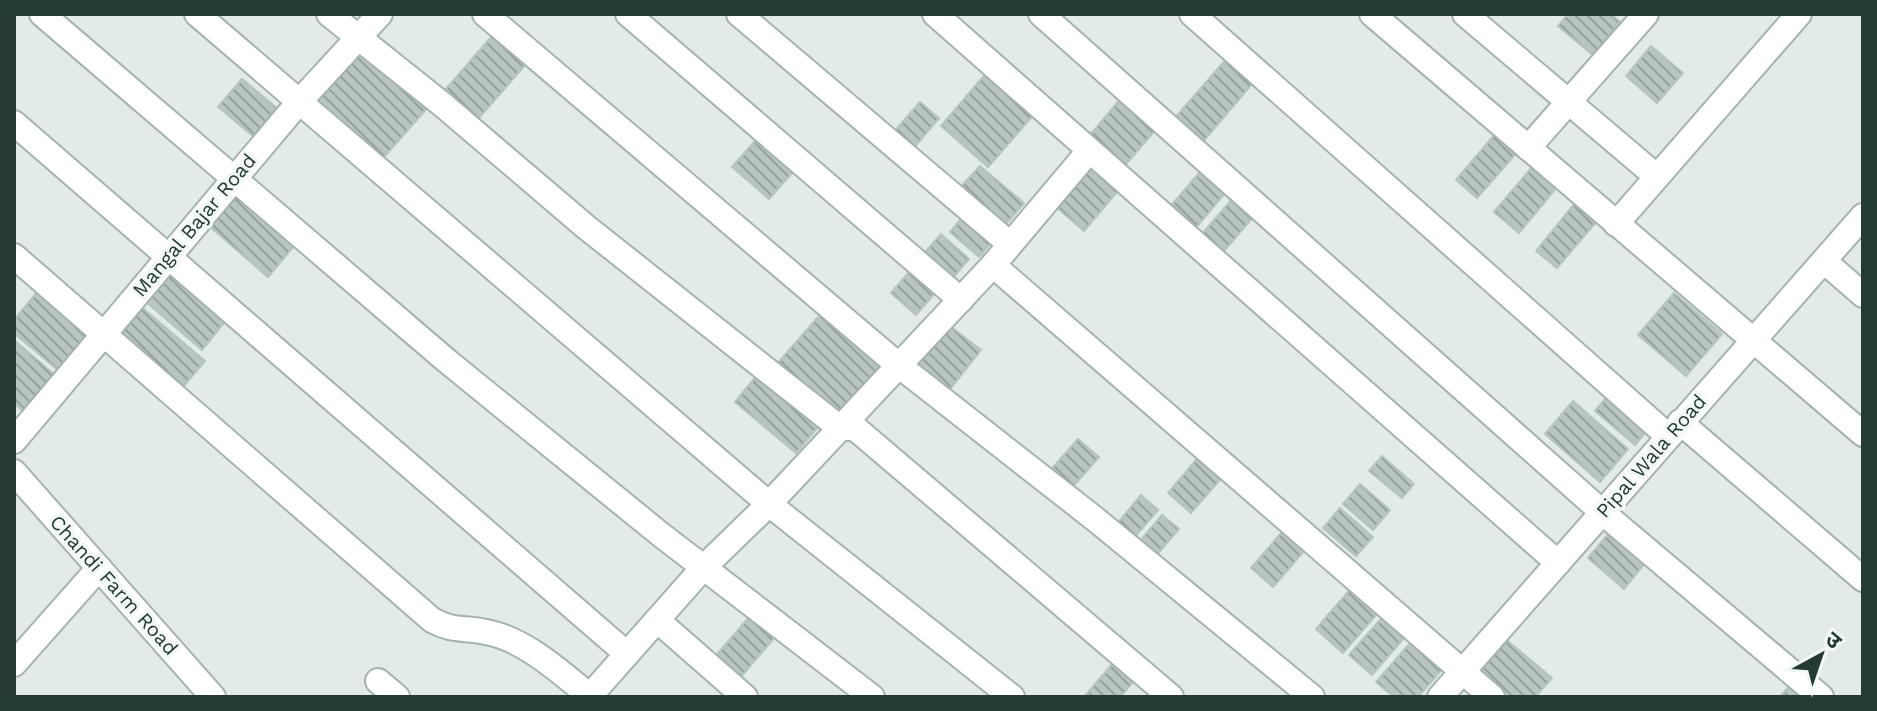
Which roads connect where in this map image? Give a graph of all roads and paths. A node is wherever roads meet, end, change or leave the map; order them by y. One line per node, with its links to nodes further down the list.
1 (42, 14): 22 (street)
2 (197, 14): 16 (street)
3 (329, 14): 15 (street)
4 (380, 14): 15 (street, Mangal Bajar Road)
5 (485, 14): 34 (street)
6 (628, 14): 31 (street)
7 (739, 14): 25 (street)
8 (935, 14): 20 (street)
9 (1041, 14): 41 (street)
10 (1192, 14): 36 (street)
11 (1372, 14): 19 (street)
12 (1465, 14): 17 (street)
13 (1646, 14): 17 (street)
14 (1799, 14): 21 (street)
15 (358, 38): 16 (street, Mangal Bajar Road); 35 (street)
16 (299, 102): 22 (street, Mangal Bajar Road); 40 (street)
17 (1567, 103): 19 (street); 21 (street)
18 (14, 123): 27 (street)
19 (1528, 148): 24 (street)
20 (1089, 151): 25 (street); 42 (street)
21 (1656, 176): 24 (street)
22 (233, 178): 27 (street, Mangal Bajar Road); 44 (street)
23 (1863, 216): 28 (street, Pipal Wala Road)
24 (1616, 224): 33 (street)
25 (1010, 244): 29 (street)
26 (14, 256): 32 (street)
27 (169, 257): 32 (street, Mangal Bajar Road); 47 (street)
28 (1824, 261): 30 (street); 33 (street, Pipal Wala Road)
29 (993, 265): 31 (street); 49 (street)
30 (1863, 295)
31 (961, 300): 34 (street)
32 (103, 333): 38 (street, Mangal Bajar Road); 51 (street)
33 (1752, 341): 36 (street, Pipal Wala Road); 37 (street)
34 (897, 364): 35 (street); 56 (street)
35 (840, 428): 40 (street); 55 (street)
36 (1674, 429): 41 (street, Pipal Wala Road); 45 (street)
37 (1863, 434)
38 (14, 441)
39 (14, 472): 43 (street, Chandi Farm Road)
40 (769, 504): 44 (street); 54 (street)
41 (1602, 512): 42 (street, Pipal Wala Road); 59 (street)
42 (1558, 563): 49 (street, Pipal Wala Road)
43 (99, 568): 48 (street); 50 (street, Chandi Farm Road)
44 (703, 568): 46 (street); 53 (street)
45 (1863, 579)
46 (657, 620): 47 (street); 52 (street)
47 (627, 654): 51 (street)
48 (14, 664)
49 (1461, 672): 57 (street, Pipal Wala Road); 58 (street)
50 (213, 697)
51 (590, 697)
52 (745, 697)
53 (872, 697)
54 (1012, 697)
55 (1171, 697)
56 (1312, 697)
57 (1440, 697)
58 (1492, 697)
59 (1821, 697)

